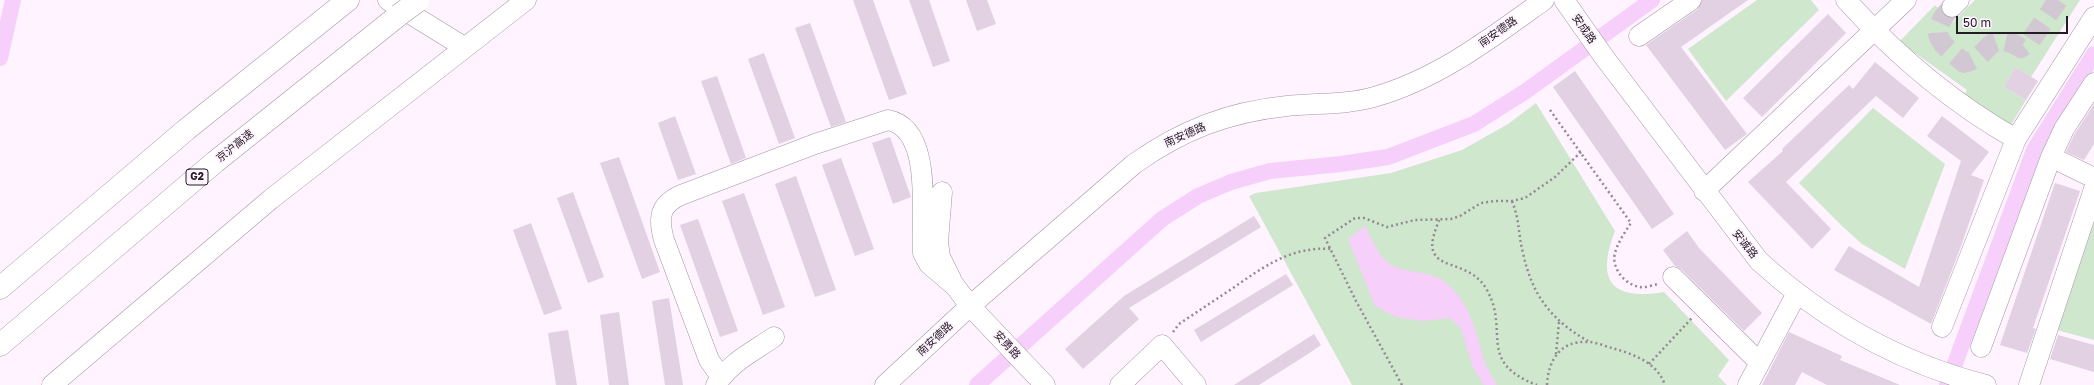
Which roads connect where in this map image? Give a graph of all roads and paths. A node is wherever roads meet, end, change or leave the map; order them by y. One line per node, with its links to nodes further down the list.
1 (348, 0): 28 (highway)
2 (418, 0): 9 (highway, 京沪高速 / G2, bridge)
3 (526, 0): 13 (street)
4 (1544, 0): 31 (street, 南安德路)
5 (1564, 0): 14 (street, 安成路)
6 (1691, 0): 12 (street)
7 (1846, 0): 11 (street)
8 (1906, 0): 11 (street)
9 (394, 8): 13 (street); 37 (highway, 京沪高速 / G2)
10 (2094, 17): 17 (street)
11 (1873, 30): 17 (street); 22 (street)
12 (1639, 36)
13 (464, 46): 44 (street)
14 (1604, 57): 22 (street, 安诚路)
15 (2094, 83): 19 (street)
16 (1550, 110): 18 (path)
17 (2016, 140): 34 (street)
18 (1581, 152): 24 (path); 27 (path)
19 (2051, 157): 20 (street); 39 (street)
20 (2094, 178)
21 (2094, 189): 55 (street)
22 (1704, 191): 30 (street, 安诚路)
23 (942, 192): 29 (street)
24 (1512, 201): 25 (path); 33 (path)
25 (1438, 220): 26 (path); 50 (path)
26 (1331, 249): 38 (path); 49 (path)
27 (1673, 277): 32 (street)
28 (3, 285)
29 (955, 286): 31 (street, 安勇路); 43 (street)
30 (1797, 293): 41 (street); 54 (street, 安诚路)
31 (970, 306): 45 (street, 南安德路); 46 (street, 安勇路)
32 (1702, 308): 41 (street); 42 (path)
33 (1559, 321): 36 (path); 40 (path)
34 (1942, 327)
35 (774, 337): 43 (street)
36 (1588, 342): 40 (path); 42 (path)
37 (0, 345)
38 (1162, 345): 47 (street); 48 (street)
39 (1981, 347)
40 (1556, 354): 51 (path)
41 (1759, 362): 53 (street)
42 (1649, 364): 52 (path)
43 (718, 381)
44 (52, 385)
45 (885, 385)
46 (1045, 385)
47 (1120, 385)
48 (1196, 385)
49 (1402, 385)
50 (1537, 385)
51 (1547, 385)
52 (1665, 385)
53 (1748, 385)
54 (1986, 385)
55 (2029, 385)

